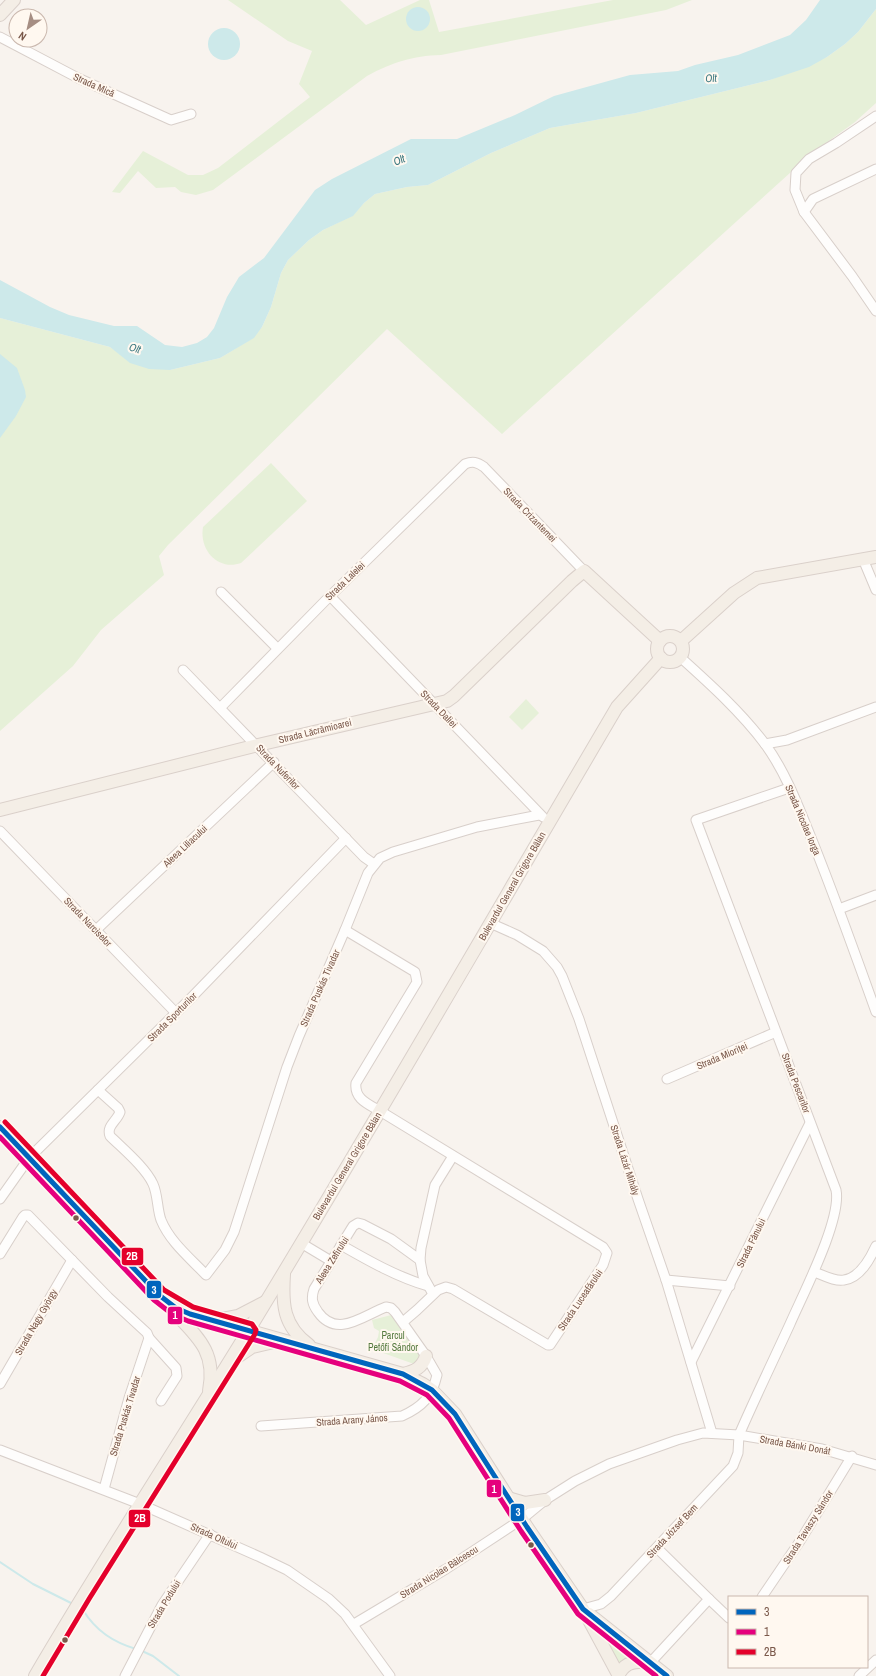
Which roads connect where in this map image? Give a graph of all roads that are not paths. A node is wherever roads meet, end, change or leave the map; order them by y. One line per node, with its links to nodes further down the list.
1 (11, 1): 2 (main road)
2 (0, 15)
3 (0, 36): 4 (street, Strada Mică)
4 (191, 114)
5 (876, 116): 7 (street)
6 (876, 169): 7 (street)
7 (804, 212): 8 (street)
8 (876, 311)
9 (474, 462): 12 (street, Strada Crizantemei); 15 (street, Strada Lalelei)
10 (876, 557): 11 (main road)
11 (863, 559): 13 (street); 17 (main road)
12 (584, 571): 16 (main road); 22 (main road, Strada Lăcrămioarei)
13 (876, 590)
14 (221, 592): 18 (street)
15 (330, 596): 18 (street, Strada Lalelei); 22 (street, Strada Daliei)
16 (660, 641): 17 (main road); 20 (main road)
17 (680, 641): 19 (main road)
18 (277, 648): 23 (street, Strada Lalelei)
19 (680, 657): 20 (main road); 26 (street, Strada Nicolae Iorga)
20 (661, 658): 32 (main road, Bulevardul General Grigore Bălan)
21 (183, 670): 23 (street, Strada Nuferilor)
22 (434, 704): 27 (main road, Strada Lăcrămioarei); 32 (street, Strada Daliei)
23 (221, 707): 27 (street, Strada Nuferilor)
24 (876, 707): 25 (street)
25 (788, 740): 26 (street); 28 (street)
26 (765, 744): 28 (street, Strada Nicolae Iorga)
27 (258, 745): 29 (street, Strada Nuferilor); 31 (main road, Strada Lăcrămioarei)
28 (772, 755): 30 (street, Strada Nicolae Iorga)
29 (274, 762): 34 (street, Strada Nuferilor); 39 (street, Aleea Liliacului)
30 (790, 788): 37 (street, Strada Nicolae Iorga); 43 (street, Strada Pescarilor)
31 (0, 810)
32 (544, 818): 35 (street, Strada Puskás Tivadar); 38 (main road, Bulevardul General Grigore Bălan)
33 (0, 831): 39 (street, Strada Narciselor)
34 (346, 838): 35 (street, Strada Nuferilor); 42 (street, Strada Sporturilor)
35 (374, 864): 40 (street, Strada Puskás Tivadar)
36 (876, 895): 37 (street)
37 (839, 909): 41 (street, Strada Nicolae Iorga)
38 (490, 923): 46 (main road, Bulevardul General Grigore Bălan); 61 (street, Strada Lázár Mihály)
39 (96, 930): 42 (street, Strada Narciselor)
40 (345, 930): 45 (street, Strada Puskás Tivadar); 46 (street, Strada Luceafărului)
41 (876, 1012)
42 (176, 1013): 45 (street, Strada Sporturilor)
43 (776, 1032): 44 (street, Strada Mioriței); 47 (street, Strada Pescarilor)
44 (667, 1079)
45 (98, 1090): 50 (street, Strada Sporturilor)
46 (380, 1111): 49 (street, Strada Luceafărului); 52 (main road, Bulevardul General Grigore Bălan)
47 (810, 1123): 60 (street, Strada Pescarilor); 62 (street, Strada Fânului)
48 (0, 1127): 50 (main road)
49 (453, 1156): 57 (street); 63 (street, Strada Luceafărului)
50 (29, 1158): 51 (street, Strada Sporturilor); 64 (main road)
51 (0, 1199)
52 (301, 1243): 58 (street); 59 (main road, Bulevardul General Grigore Bălan)
53 (341, 1245): 57 (street, Aleea Zefirului); 58 (street, Aleea Zefirului); 63 (street)
54 (876, 1246): 60 (street)
55 (0, 1254): 56 (street)
56 (72, 1260): 69 (street); 76 (street, Strada Nagy György)
57 (420, 1260): 63 (street)
58 (331, 1261): 67 (street, Aleea Zefirului)
59 (284, 1271): 65 (main road, Bulevardul General Grigore Bălan); 71 (main road)
60 (814, 1272): 82 (street, Strada Pescarilor)
61 (666, 1280): 62 (street); 73 (street, Strada Lázár Mihály)
62 (730, 1286): 73 (street, Strada Fânului)
63 (431, 1290): 67 (street, Strada Luceafărului)
64 (159, 1295): 66 (main road); 78 (main road)
65 (266, 1302): 66 (main road); 68 (main road, Bulevardul General Grigore Bălan)
66 (212, 1320): 68 (main road)
67 (403, 1322): 72 (street, Aleea Zefirului)
68 (249, 1330): 70 (main road); 74 (main road, Bulevardul General Grigore Bălan)
69 (149, 1341): 79 (street); 86 (street, Strada Puskás Tivadar)
70 (287, 1341): 71 (main road); 74 (main road)
71 (311, 1347): 75 (main road)
72 (426, 1356): 75 (main road); 77 (street, Aleea Zefirului)
73 (691, 1362): 81 (street, Strada Lázár Mihály)
74 (228, 1364): 78 (main road, Bulevardul General Grigore Bălan)
75 (403, 1374): 77 (main road)
76 (0, 1384)
77 (432, 1390): 80 (street, Strada Arany János); 87 (main road)
78 (207, 1398): 89 (main road, Bulevardul General Grigore Bălan)
79 (161, 1401)
80 (261, 1426)
81 (712, 1433): 82 (street, Strada Bánki Donát); 88 (street)
82 (739, 1435): 84 (street, Strada Bánki Donát); 92 (street, Strada József Bem)
83 (0, 1450): 86 (street, Strada Oltului)
84 (852, 1456): 85 (street, Strada Bánki Donát); 93 (street, Strada Tavaszy Sándor)
85 (876, 1464)
86 (104, 1489): 89 (street, Strada Oltului)
87 (508, 1498): 88 (main road); 90 (main road)
88 (545, 1500): 90 (street, Strada Nicolae Bălcescu)
89 (140, 1504): 91 (street, Strada Oltului); 101 (main road, Bulevardul General Grigore Bălan)
90 (522, 1519): 95 (main road); 97 (street, Strada Nicolae Bălcescu)
91 (210, 1534): 97 (street, Strada Oltului); 102 (street, Strada Podului)
92 (657, 1548): 94 (street); 95 (street, Strada József Bem)
93 (763, 1596)
94 (709, 1599): 96 (street); 99 (street)
95 (583, 1609): 99 (main road); 100 (main road)
96 (728, 1617)
97 (354, 1624): 103 (street, Strada Oltului)
98 (876, 1660): 105 (street)
99 (650, 1663): 100 (main road); 104 (main road)
100 (619, 1675)
101 (36, 1676)
102 (125, 1676)
103 (390, 1676)
104 (668, 1676)
105 (860, 1676)

